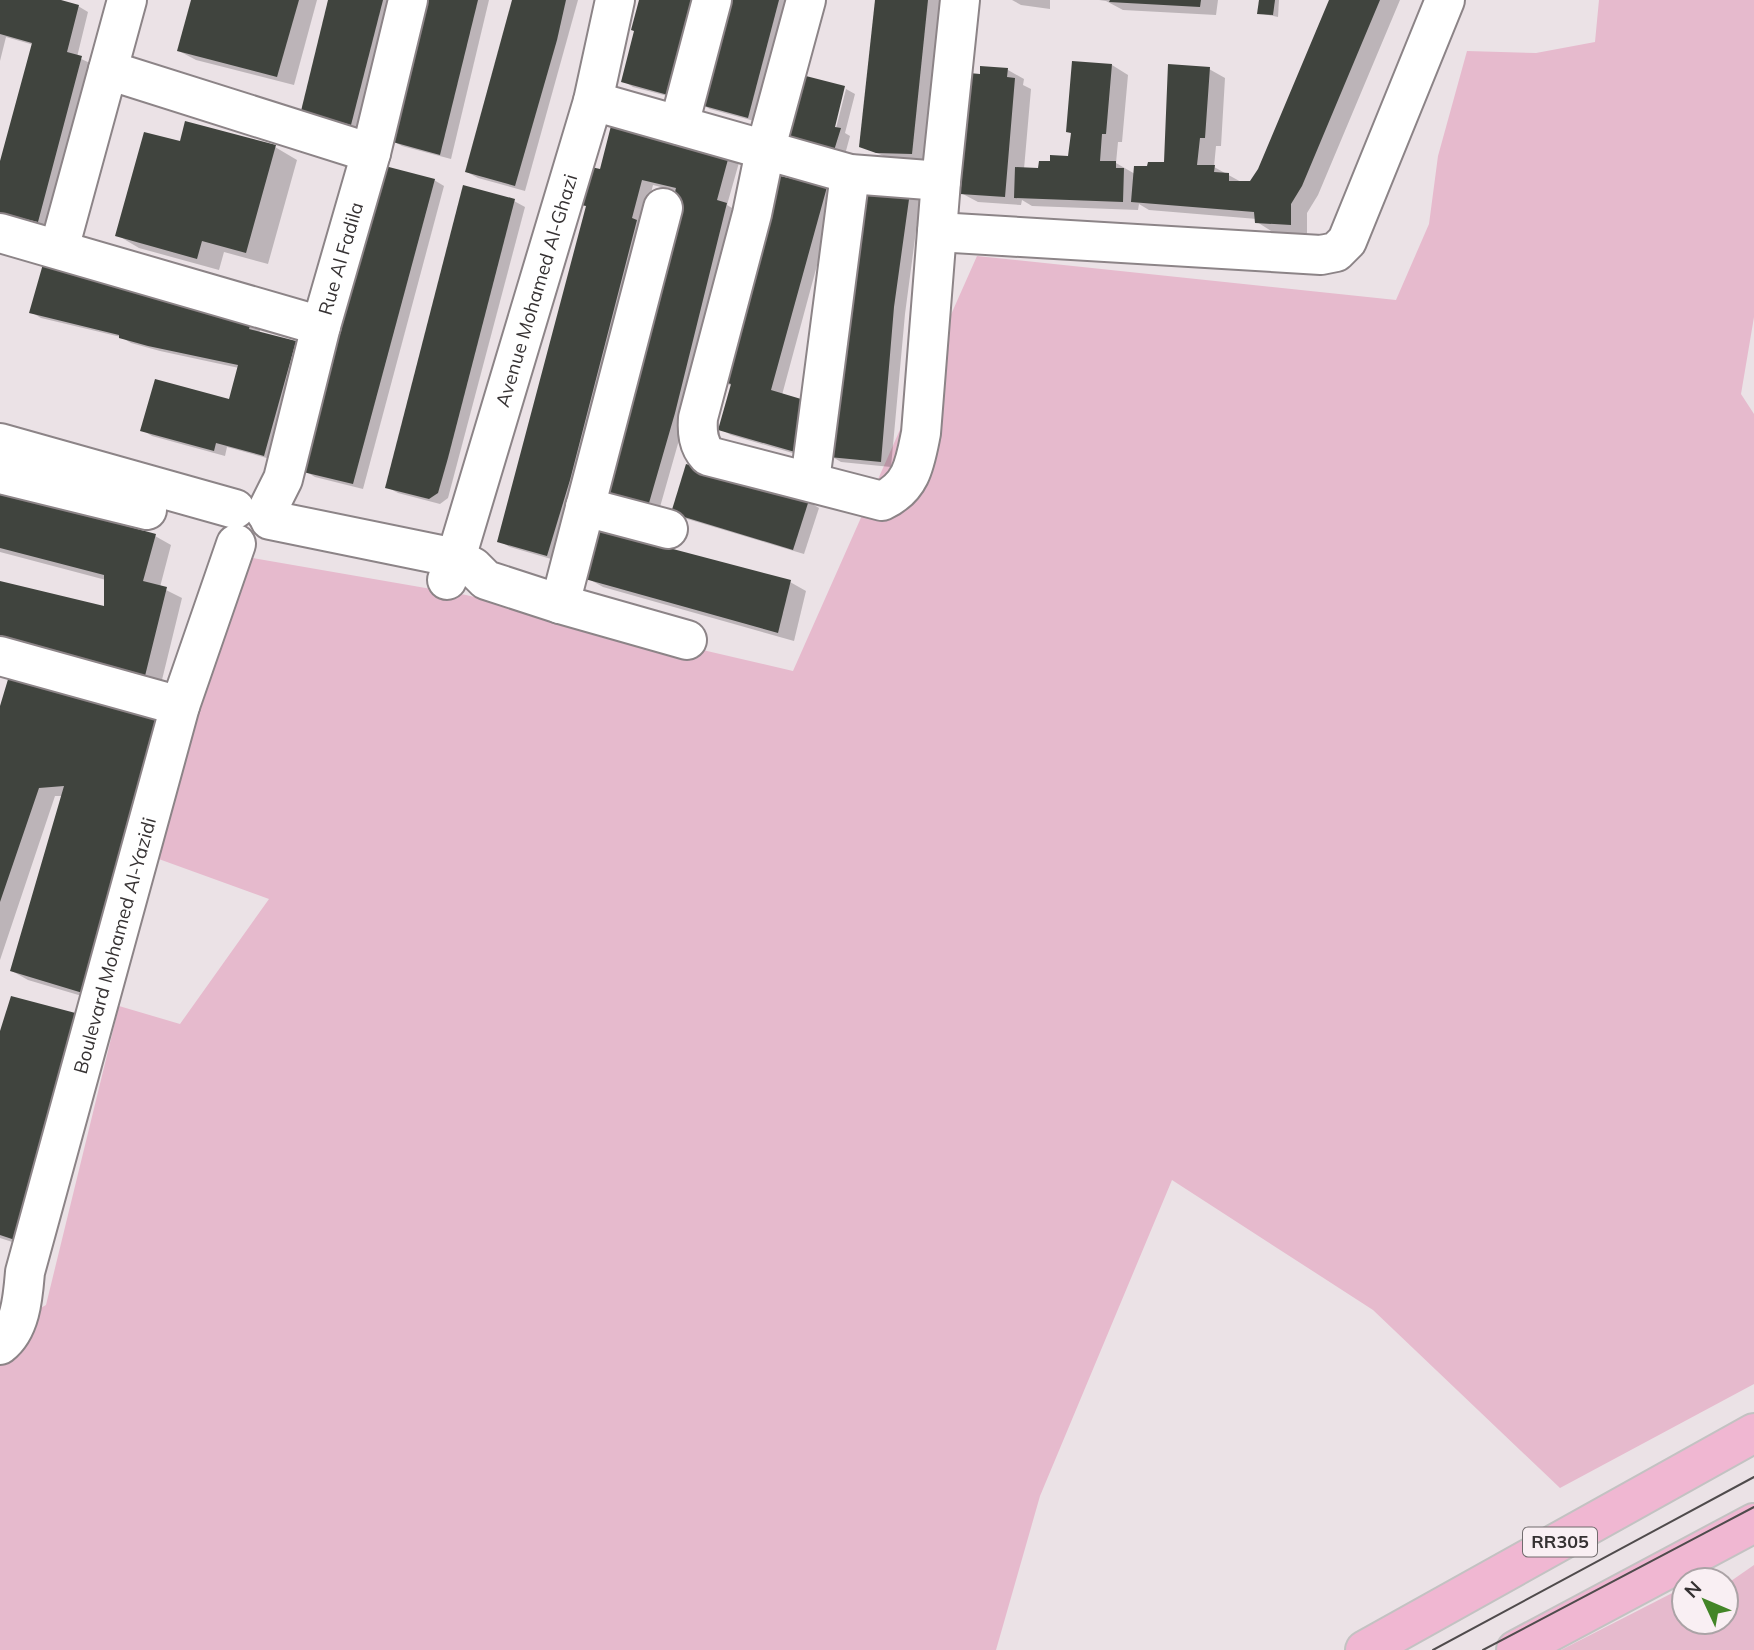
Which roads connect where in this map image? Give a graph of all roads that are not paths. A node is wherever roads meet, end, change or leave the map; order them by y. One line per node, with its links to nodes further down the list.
1 (127, 0): 8 (street)
2 (408, 0): 12 (street, Rue Al Fadila)
3 (615, 0): 9 (street, Avenue Mohamed Al-Ghazi)
4 (712, 0): 10 (street)
5 (806, 0): 11 (street)
6 (960, 0): 14 (street)
7 (1444, 0): 16 (street)
8 (108, 69): 12 (street); 18 (street)
9 (593, 102): 10 (street); 26 (street, Avenue Mohamed Al-Ghazi)
10 (679, 125): 11 (street)
11 (765, 151): 13 (street); 22 (street)
12 (371, 153): 19 (street, Rue Al Fadila)
13 (850, 174): 14 (street); 22 (street)
14 (941, 181): 16 (street)
15 (663, 208): 23 (street)
16 (937, 232): 22 (street)
17 (0, 233): 18 (street)
18 (59, 249): 19 (street)
19 (321, 326): 24 (street, Rue Al Fadila)
20 (0, 443): 24 (street)
21 (0, 474): 24 (street)
22 (810, 481)
23 (584, 507): 25 (street); 27 (street)
24 (250, 526): 26 (street); 30 (street, Boulevard Mohamed Al-Yazidi)
25 (668, 529)
26 (463, 573): 27 (street)
27 (560, 604): 28 (street)
28 (687, 640)
29 (0, 656): 30 (street)
30 (180, 706): 31 (street, Boulevard Mohamed Al-Yazidi)
31 (13, 1268): 32 (street, Boulevard Mohamed Al-Yazidi)
32 (0, 1345)
33 (1754, 1433): 35 (main road, RR305)
34 (1754, 1523): 36 (main road)
35 (1365, 1650)
36 (1516, 1650)

